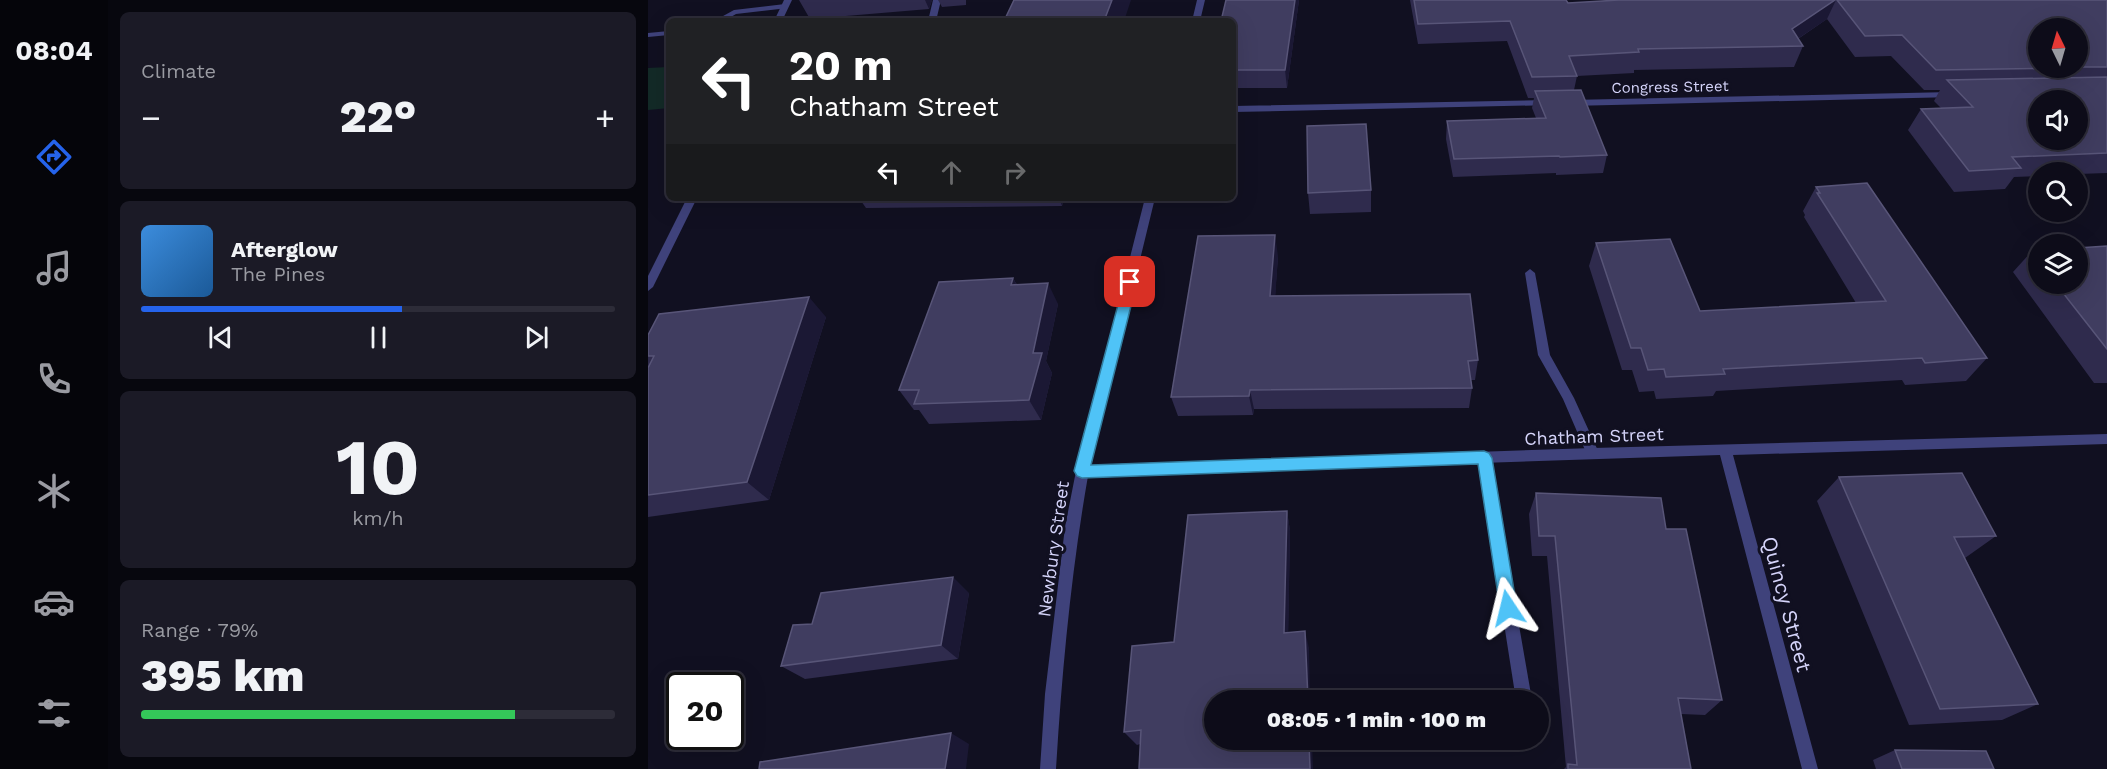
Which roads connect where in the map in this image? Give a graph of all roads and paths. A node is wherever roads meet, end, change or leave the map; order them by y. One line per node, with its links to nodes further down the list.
1 (937, 0): 6 (street)
2 (1201, 0): 7 (street)
3 (787, 3): 4 (street); 5 (street)
4 (723, 18)
5 (780, 18)
6 (933, 18)
7 (1197, 18)
8 (666, 33): 9 (street)
9 (648, 35)
10 (1963, 95): 11 (street, Congress Street)
11 (1236, 109)
12 (691, 201): 15 (street)
13 (1149, 201): 20 (street, Newbury Street)
14 (1530, 273): 18 (street)
15 (648, 287)
16 (2107, 439): 17 (street, Chatham Street)
17 (1725, 450): 18 (street, Chatham Street); 23 (street, Quincy Street)
18 (1593, 453): 19 (street, Chatham Street)
19 (1484, 458): 20 (street, Chatham Street); 21 (street)
20 (1082, 471): 22 (street, Newbury Street)
21 (1522, 690)
22 (1048, 769)
23 (1810, 769)

